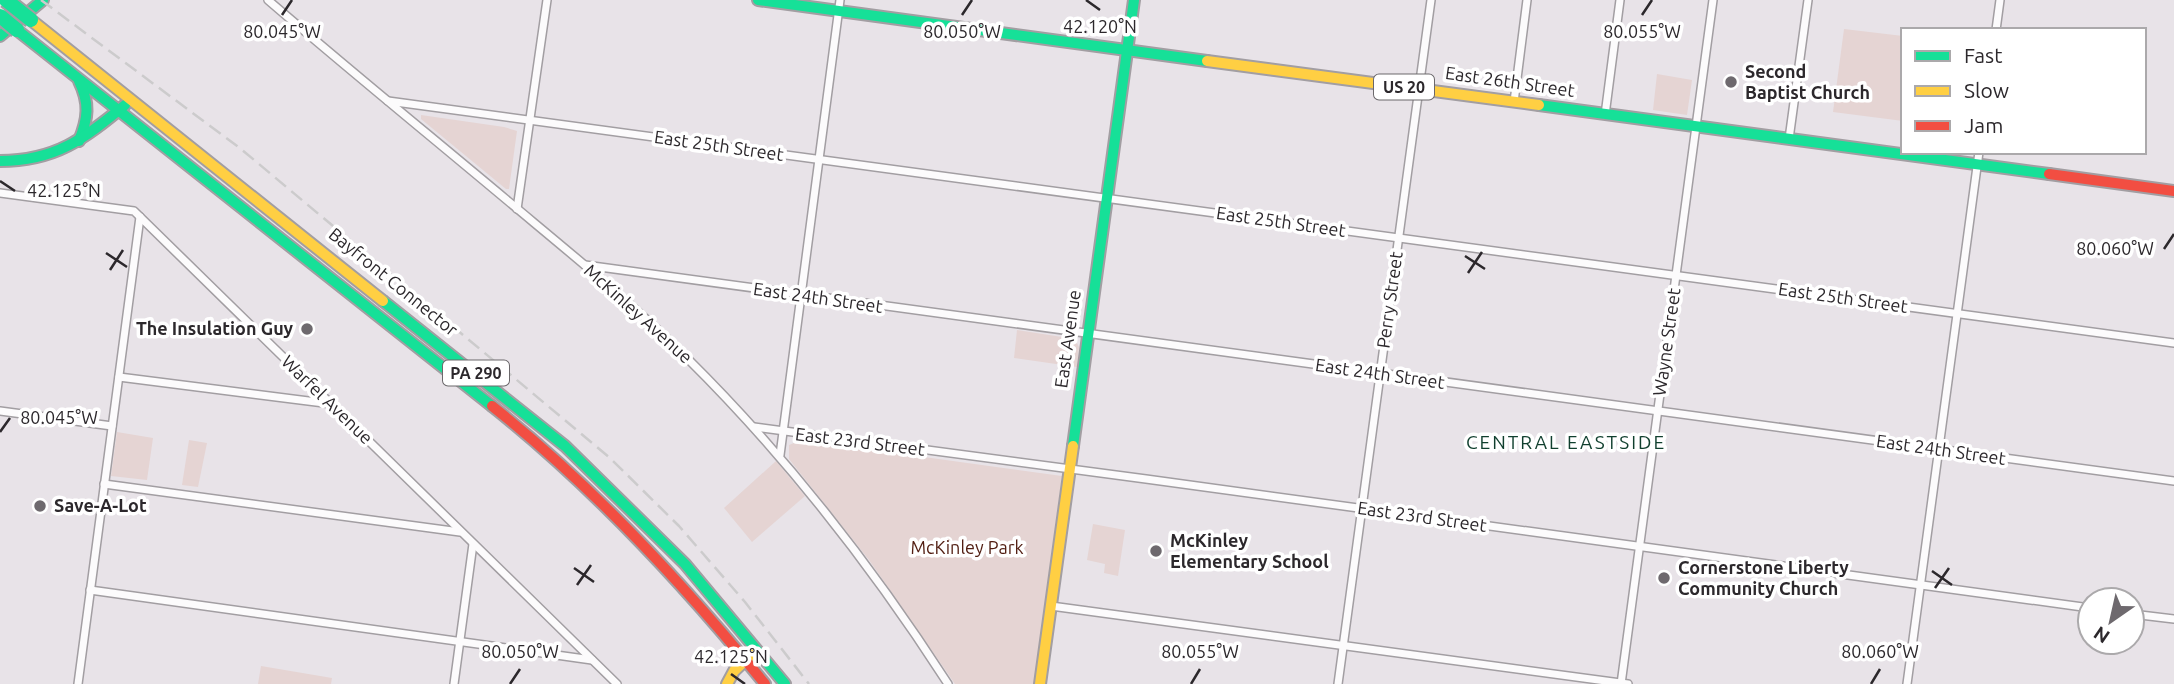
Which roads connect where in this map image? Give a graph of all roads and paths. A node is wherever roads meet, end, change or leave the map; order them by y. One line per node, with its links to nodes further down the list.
1 (6, 0): 21 (main road, Bayfront Connector / PA 290, bridge)
2 (21, 0): 15 (main road)
3 (43, 0): 17 (main road)
4 (268, 0): 22 (street, McKinley Avenue)
5 (547, 0): 26 (street)
6 (758, 0): 14 (main road, East 26th Street / US 20)
7 (1134, 0): 18 (main road, East Avenue)
8 (1431, 0): 20 (street, Perry Street)
9 (1527, 0): 23 (street)
10 (1620, 0): 25 (street)
11 (1713, 0): 27 (street, Wayne Street)
12 (1808, 0): 28 (street)
13 (2000, 0): 16 (street)
14 (839, 5): 18 (main road, East 26th Street / US 20); 33 (street)
15 (0, 17): 19 (main road, Bayfront Connector / PA 290, bridge)
16 (1996, 28)
17 (0, 36)
18 (1127, 50): 20 (main road, East 26th Street / US 20); 37 (main road, East Avenue)
19 (77, 77): 24 (main road, Bayfront Connector / PA 290); 29 (main road)
20 (1419, 89): 23 (main road, East 26th Street / US 20); 40 (street, Perry Street)
21 (132, 99): 24 (main road); 72 (main road, Bayfront Connector / PA 290)
22 (388, 101): 26 (street, East 25th Street); 38 (street, McKinley Avenue)
23 (1514, 102): 25 (main road, East 26th Street / US 20)
24 (119, 110): 29 (main road); 74 (main road, Bayfront Connector / PA 290)
25 (1605, 115): 27 (main road, East 26th Street / US 20)
26 (530, 121): 33 (street, East 25th Street); 38 (street)
27 (1696, 127): 28 (main road, East 26th Street / US 20); 42 (street, Wayne Street)
28 (1789, 139): 30 (main road, East 26th Street / US 20)
29 (79, 142): 34 (main road)
30 (1901, 151)
31 (1931, 154): 32 (main road, East 26th Street / US 20)
32 (1978, 159): 35 (main road, East 26th Street / US 20); 44 (street)
33 (818, 160): 37 (street, East 25th Street); 43 (street)
34 (0, 161)
35 (2174, 191)
36 (0, 193): 39 (street, Warfel Avenue)
37 (1107, 199): 40 (street, East 25th Street); 45 (main road, East Avenue)
38 (517, 209): 41 (street, McKinley Avenue)
39 (140, 217): 48 (street); 49 (street, Warfel Avenue)
40 (1399, 238): 42 (street, East 25th Street); 47 (street, Perry Street)
41 (585, 265): 43 (street, East 24th Street); 53 (street, McKinley Avenue)
42 (1676, 275): 44 (street, East 25th Street); 51 (street, Wayne Street)
43 (800, 296): 45 (street, East 24th Street); 54 (street)
44 (1958, 313): 46 (street, East 25th Street); 55 (street)
45 (1088, 335): 47 (street, East 24th Street); 57 (main road, East Avenue)
46 (2174, 343)
47 (1380, 374): 51 (street, East 24th Street); 60 (street, Perry Street)
48 (119, 377): 49 (street); 52 (street)
49 (332, 404): 61 (street, Warfel Avenue)
50 (0, 411): 52 (street)
51 (1658, 411): 55 (street, East 24th Street); 63 (street, Wayne Street)
52 (112, 426): 59 (street)
53 (754, 428): 54 (street, East 23rd Street); 56 (street, McKinley Avenue)
54 (782, 432): 56 (street); 57 (street, East 23rd Street)
55 (1939, 449): 58 (street, East 24th Street); 64 (street)
56 (780, 455): 81 (street, McKinley Avenue)
57 (1070, 469): 60 (street, East 23rd Street); 66 (main road, East Avenue)
58 (2174, 481)
59 (104, 484): 61 (street); 65 (street)
60 (1362, 509): 63 (street, East 23rd Street); 71 (street, Perry Street)
61 (461, 532): 62 (street, Warfel Avenue)
62 (473, 544): 70 (street); 73 (street, Warfel Avenue)
63 (1640, 547): 64 (street, East 23rd Street); 84 (street, Wayne Street)
64 (1921, 585): 67 (street, East 23rd Street); 85 (street)
65 (90, 590): 70 (street); 75 (street)
66 (1051, 606): 71 (street); 82 (main road, East Avenue)
67 (2076, 606)
68 (2146, 616): 69 (street)
69 (2174, 620)
70 (460, 642): 73 (street); 76 (street)
71 (1343, 644): 83 (street, Perry Street); 84 (street)
72 (758, 649): 74 (main road); 80 (main road, Bayfront Connector / PA 290)
73 (592, 660): 77 (street, Warfel Avenue)
74 (746, 660): 78 (main road); 79 (main road, Bayfront Connector / PA 290)
75 (78, 684)
76 (454, 684)
77 (617, 684)
78 (727, 684)
79 (765, 684)
80 (785, 684)
81 (948, 684)
82 (1040, 684)
83 (1338, 684)
84 (1623, 684)
85 (1908, 684)

